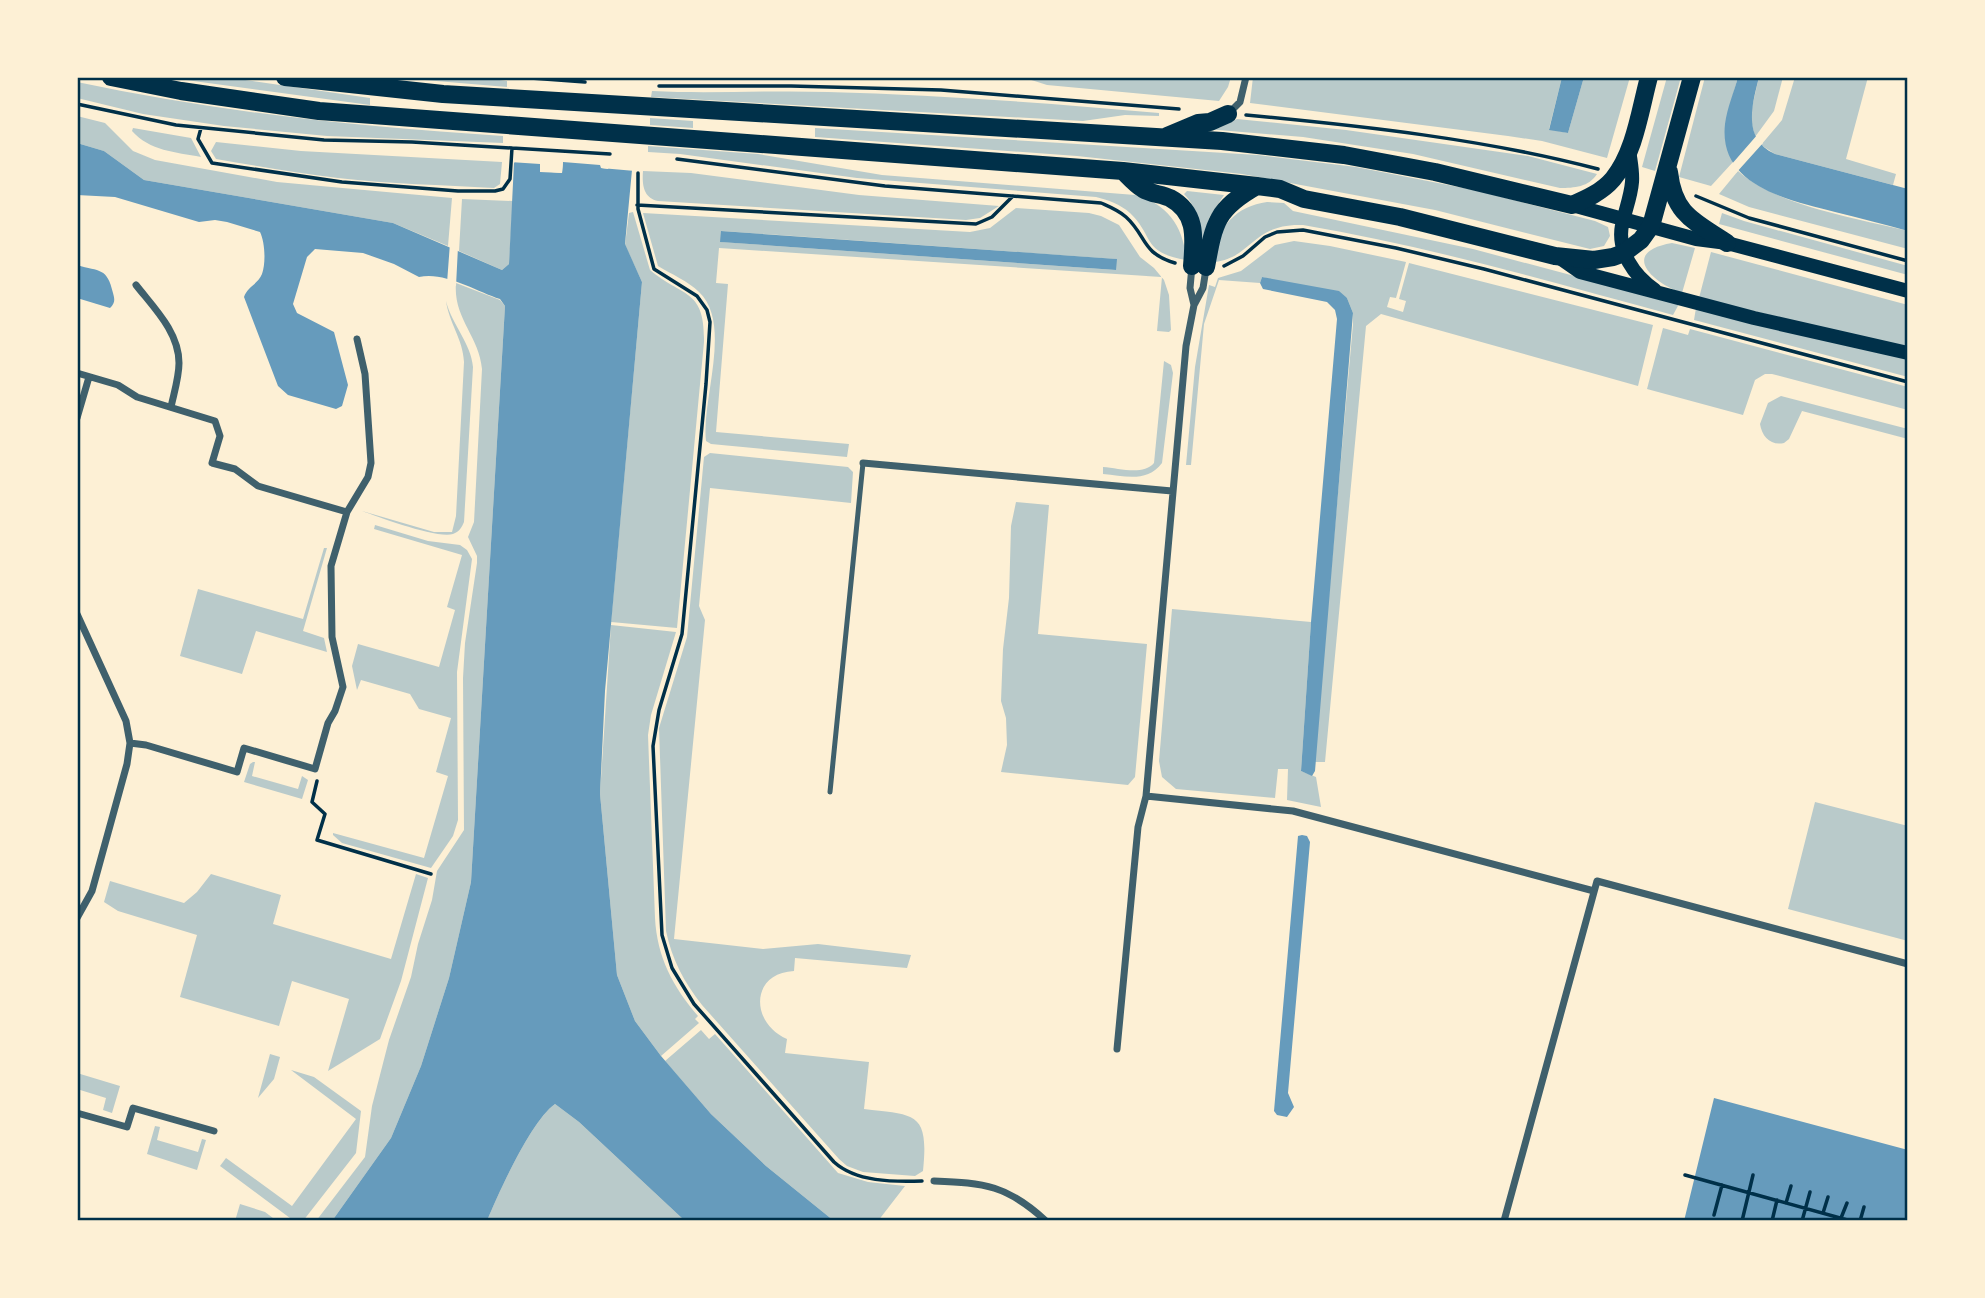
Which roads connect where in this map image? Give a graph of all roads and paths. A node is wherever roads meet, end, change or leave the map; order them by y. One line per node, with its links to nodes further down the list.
1 (111, 77): 17 (main road)
2 (285, 77): 11 (main road)
3 (1246, 77): 9 (street)
4 (1649, 77): 13 (main road)
5 (1692, 77): 16 (main road)
6 (648, 86): 8 (path)
7 (77, 104): 10 (path)
8 (1185, 110)
9 (1228, 114): 11 (main road); 19 (path)
10 (201, 128): 12 (path); 14 (path)
11 (1164, 138): 25 (main road)
12 (512, 147)
13 (1629, 148): 19 (main road); 26 (main road)
14 (618, 154)
15 (673, 158): 22 (path)
16 (1668, 167): 21 (main road); 27 (main road)
17 (1123, 171): 20 (main road); 33 (main road)
18 (638, 173): 24 (path)
19 (1616, 174): 25 (main road)
20 (1257, 186): 31 (main road); 33 (main road)
21 (1671, 190): 29 (main road); 32 (path)
22 (1013, 196): 23 (path); 24 (path)
23 (1081, 201)
24 (637, 205): 62 (path)
25 (1572, 205): 26 (main road)
26 (1623, 218): 27 (main road); 30 (main road)
27 (1651, 226): 29 (main road); 30 (main road)
28 (1303, 230): 42 (path)
29 (1727, 243): 35 (main road)
30 (1624, 253): 31 (main road); 36 (main road)
31 (1555, 256): 36 (main road)
32 (1908, 261)
33 (1199, 266): 37 (street); 37 (street)
34 (136, 285): 43 (street)
35 (1908, 291)
36 (1662, 294): 39 (main road)
37 (1194, 305): 46 (street)
38 (357, 339): 47 (street)
39 (1908, 353)
40 (77, 373): 41 (street)
41 (89, 376): 43 (street); 44 (street)
42 (1908, 382)
43 (171, 407): 47 (street)
44 (77, 418)
45 (863, 463): 46 (street); 51 (lane)
46 (1172, 491): 52 (street)
47 (347, 512): 50 (street)
48 (77, 614): 49 (street)
49 (130, 743): 50 (street); 55 (street)
50 (315, 769): 53 (path)
51 (830, 792)
52 (1146, 796): 54 (street); 57 (street)
53 (431, 874)
54 (1594, 891): 56 (street); 78 (street)
55 (77, 918)
56 (1908, 964)
57 (1117, 1049)
58 (77, 1113): 59 (street)
59 (214, 1131)
60 (1685, 1175): 63 (path)
61 (1753, 1175): 65 (path)
62 (934, 1181): 77 (street)
63 (1722, 1185): 65 (path); 74 (path)
64 (1791, 1186): 69 (path)
65 (1749, 1192): 68 (path); 79 (path)
66 (1810, 1192): 72 (path)
67 (1828, 1197): 73 (path)
68 (1777, 1200): 69 (path); 80 (path)
69 (1786, 1203): 72 (path)
70 (1847, 1203): 75 (path)
71 (1864, 1207): 83 (path)
72 (1806, 1208): 73 (path); 81 (path)
73 (1823, 1213): 76 (path)
74 (1714, 1215)
75 (1841, 1218): 76 (path); 82 (path)
76 (1833, 1219)
77 (1046, 1221)
78 (1504, 1221)
79 (1742, 1221)
80 (1772, 1221)
81 (1802, 1221)
82 (1851, 1221)
83 (1860, 1221)

